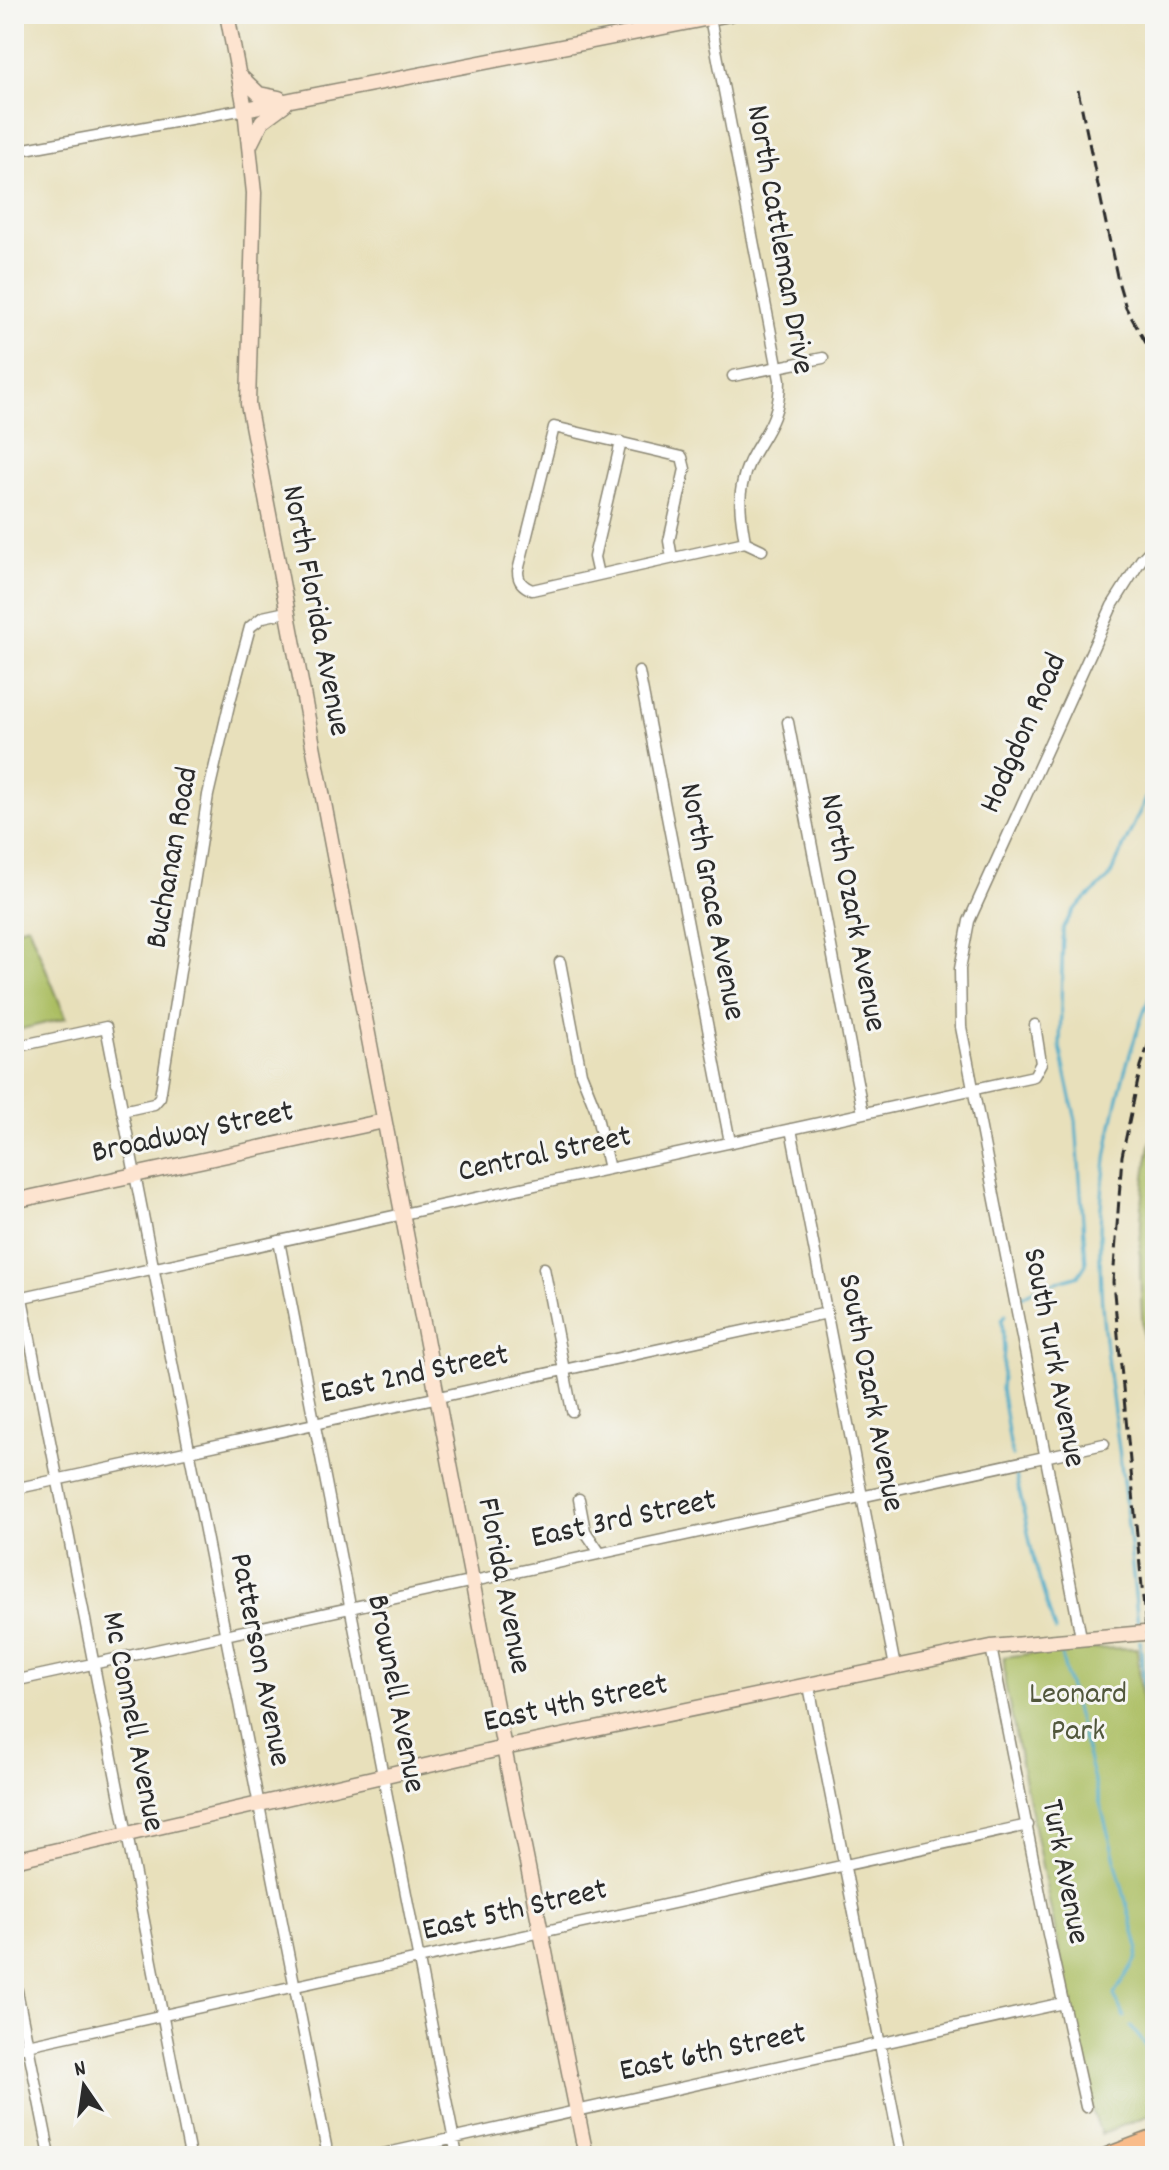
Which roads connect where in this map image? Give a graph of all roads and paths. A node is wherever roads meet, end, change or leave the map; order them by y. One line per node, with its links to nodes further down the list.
1 (227, 14): 4 (street, North Florida Avenue)
2 (730, 14): 3 (street)
3 (710, 18): 5 (street); 10 (street, North Cattleman Drive)
4 (238, 71): 5 (street); 6 (street, North Florida Avenue)
5 (300, 98): 6 (street); 7 (street)
6 (245, 109): 7 (street, North Florida Avenue); 8 (street)
7 (249, 149): 19 (street, North Florida Avenue)
8 (14, 151)
9 (823, 358): 10 (street)
10 (778, 367): 11 (street); 13 (street, North Cattleman Drive)
11 (733, 376)
12 (621, 442): 16 (street); 17 (street); 17 (street)
13 (745, 542): 15 (street); 16 (street)
14 (1155, 545): 26 (street, Hodgdon Road)
15 (762, 550)
16 (672, 558): 17 (street)
17 (598, 575)
18 (255, 608): 20 (street)
19 (286, 612): 20 (street); 29 (street, North Florida Avenue)
20 (249, 630): 27 (street, Buchanan Road)
21 (639, 672): 31 (street, North Grace Avenue)
22 (788, 722): 28 (street, North Ozark Avenue)
23 (560, 962): 32 (street)
24 (1035, 1025): 26 (street, Central Street)
25 (14, 1047): 27 (street, Patterson Avenue)
26 (972, 1088): 28 (street, Central Street); 47 (street, South Turk Avenue)
27 (122, 1111): 33 (street, Patterson Avenue)
28 (863, 1113): 30 (street, Central Street)
29 (384, 1121): 33 (street, Broadway Street); 35 (street, North Florida Avenue)
30 (791, 1129): 31 (street, Central Street); 40 (street, South Ozark Avenue)
31 (730, 1142): 32 (street, Central Street)
32 (609, 1169): 35 (street, Central Street)
33 (134, 1175): 34 (street, Broadway Street); 37 (street, Patterson Avenue)
34 (14, 1201)
35 (402, 1214): 36 (street, Central Street); 42 (street, Florida Avenue)
36 (279, 1241): 37 (street, Central Street); 44 (street, Brownell Avenue)
37 (155, 1268): 39 (street, Central Street); 46 (street, Patterson Avenue)
38 (544, 1268): 41 (street)
39 (18, 1299): 48 (street, Mc Connell Avenue)
40 (827, 1313): 41 (street, East 2nd Street); 50 (street, South Ozark Avenue)
41 (564, 1371): 42 (street, East 2nd Street); 43 (street)
42 (437, 1398): 44 (street, East 2nd Street); 53 (street, Florida Avenue)
43 (572, 1411)
44 (314, 1424): 46 (street, East 2nd Street); 54 (street, Brownell Avenue)
45 (1104, 1444): 47 (street, East 3rd Street)
46 (190, 1451): 48 (street, East 2nd Street); 56 (street, Patterson Avenue)
47 (1045, 1457): 50 (street, East 3rd Street); 57 (street, South Turk Avenue)
48 (56, 1479): 49 (street, East 2nd Street); 59 (street, Mc Connell Avenue)
49 (14, 1489)
50 (862, 1496): 52 (street, East 3rd Street); 60 (street, South Ozark Avenue)
51 (579, 1499): 52 (street)
52 (600, 1553): 53 (street, East 3rd Street)
53 (473, 1581): 54 (street, East 3rd Street); 63 (street, Florida Avenue)
54 (351, 1607): 56 (street, East 3rd Street); 64 (street, Brownell Avenue)
55 (1155, 1632): 57 (street, East 4th Street)
56 (227, 1634): 59 (street, East 3rd Street); 65 (street, Patterson Avenue)
57 (1081, 1637): 58 (street, East 4th Street)
58 (991, 1647): 60 (street, East 4th Street); 66 (street, Turk Avenue)
59 (94, 1663): 61 (street, East 3rd Street); 67 (street, Mc Connell Avenue)
60 (895, 1667): 62 (street, East 4th Street)
61 (14, 1681)
62 (809, 1686): 63 (street, East 4th Street); 69 (street)
63 (504, 1748): 64 (street, East 4th Street); 70 (street, Florida Avenue)
64 (384, 1777): 65 (street, East 4th Street); 71 (street, Brownell Avenue)
65 (259, 1807): 67 (street, East 4th Street); 73 (street, Patterson Avenue)
66 (1028, 1825): 69 (street, East 5th Street); 74 (street, Turk Avenue)
67 (126, 1836): 68 (street, East 4th Street); 75 (street, Mc Connell Avenue)
68 (14, 1860)
69 (844, 1865): 70 (street, East 5th Street); 76 (street)
70 (542, 1933): 71 (street, East 5th Street); 80 (street, Florida Avenue)
71 (420, 1960): 73 (street, East 5th Street); 82 (street, Brownell Avenue)
72 (14, 1976): 77 (street)
73 (295, 1987): 75 (street, East 5th Street); 85 (street, Patterson Avenue)
74 (1063, 2003): 76 (street, East 6th Street); 79 (street, Turk Avenue)
75 (161, 2016): 77 (street, East 5th Street); 84 (street, Mc Connell Avenue)
76 (879, 2044): 80 (street, East 6th Street); 89 (street)
77 (28, 2045): 78 (street, East 5th Street); 83 (street)
78 (14, 2048)
79 (1086, 2107)
80 (576, 2111): 82 (street, East 6th Street); 88 (street, Florida Avenue)
81 (1155, 2138): 90 (main road)
82 (454, 2139): 86 (street, East 6th Street); 87 (street, Brownell Avenue)
83 (50, 2156)
84 (190, 2156)
85 (328, 2156)
86 (374, 2156)
87 (457, 2156)
88 (586, 2156)
89 (902, 2156)
90 (1107, 2156)

